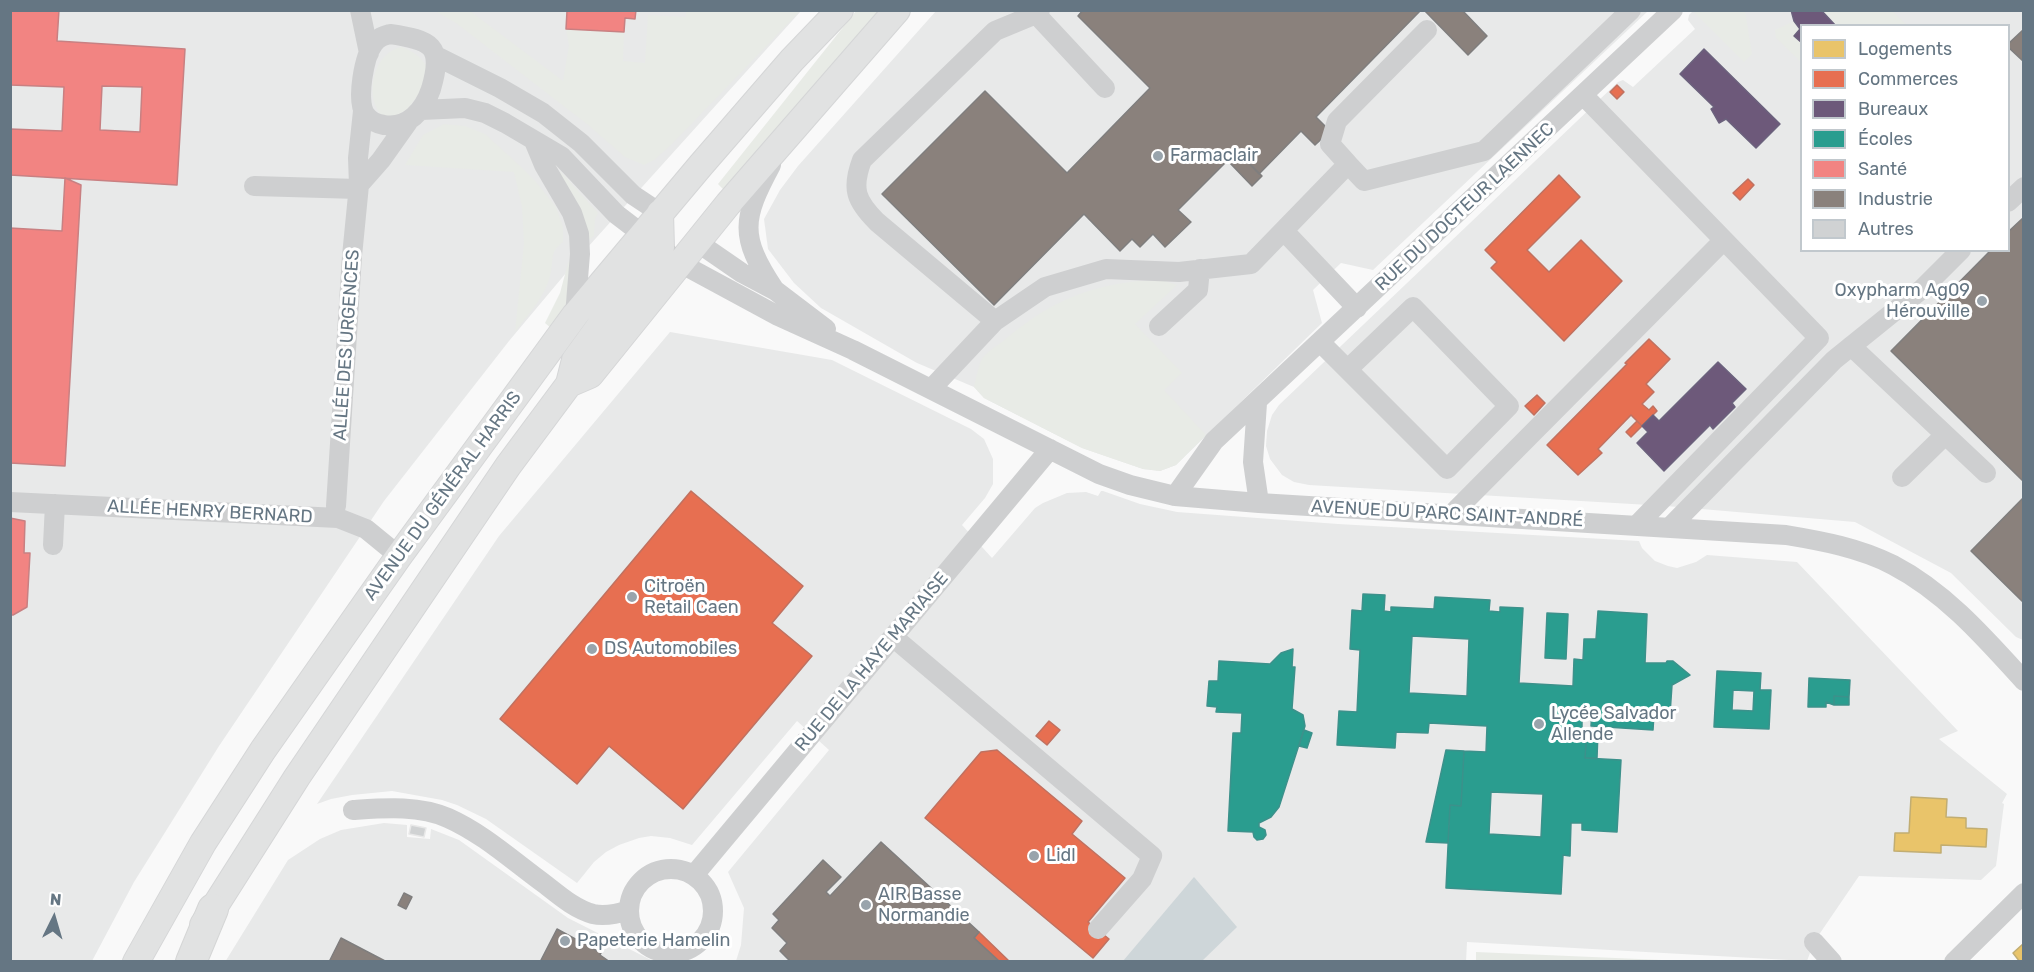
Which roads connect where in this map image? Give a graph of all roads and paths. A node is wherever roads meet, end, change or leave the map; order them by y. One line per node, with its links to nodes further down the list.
1 (840, 10): 21 (main road, AVENUE DU GÉNÉRAL HARRIS)
2 (897, 10): 14 (main road, AVENUE DU GÉNÉRAL HARRIS)
3 (1630, 10): 16 (street)
4 (1673, 10): 11 (street, RUE DU DOCTEUR LAENNEC)
5 (360, 13): 8 (street)
6 (1038, 13): 10 (street); 31 (street)
7 (1427, 30): 16 (street)
8 (369, 52): 9 (street); 12 (street)
9 (436, 56): 13 (street); 21 (street)
10 (1105, 88)
11 (1583, 96): 23 (street); 29 (street, RUE DU DOCTEUR LAENNEC)
12 (363, 111): 13 (street); 18 (street, ALLÉE DES URGENCES)
13 (415, 116): 15 (street); 18 (street)
14 (787, 138): 24 (main road, AVENUE DU GÉNÉRAL HARRIS); 28 (street)
15 (534, 141): 25 (street); 30 (street)
16 (1348, 164): 22 (street)
17 (254, 186): 18 (street)
18 (359, 187): 47 (street, ALLÉE DES URGENCES)
19 (2024, 187): 20 (street)
20 (2010, 200)
21 (660, 213): 24 (main road); 25 (main road, AVENUE DU GÉNÉRAL HARRIS)
22 (1284, 231): 27 (street); 29 (street)
23 (1724, 240): 48 (street); 49 (street)
24 (697, 242): 25 (main road, AVENUE DU GÉNÉRAL HARRIS); 28 (street)
25 (661, 248): 30 (main road, AVENUE DU GÉNÉRAL HARRIS); 35 (street); 58 (main road, AVENUE DU GÉNÉRAL HARRIS)
26 (1958, 252): 34 (street)
27 (1200, 269): 31 (street); 32 (street)
28 (776, 291): 35 (street)
29 (1357, 308): 33 (street, RUE DU DOCTEUR LAENNEC)
30 (575, 315): 52 (main road, AVENUE DU GÉNÉRAL HARRIS)
31 (995, 321): 37 (street)
32 (1160, 326)
33 (1321, 343): 36 (street); 38 (street, RUE DU DOCTEUR LAENNEC)
34 (1851, 346): 39 (street); 50 (street)
35 (853, 350): 37 (street, AVENUE DU PARC SAINT-ANDRÉ)
36 (1348, 369): 36 (street)
37 (931, 389): 40 (street, AVENUE DU PARC SAINT-ANDRÉ)
38 (1257, 403): 43 (street, RUE DU DOCTEUR LAENNEC); 45 (street)
39 (1945, 435): 41 (street); 42 (street)
40 (1050, 449): 43 (street, AVENUE DU PARC SAINT-ANDRÉ); 53 (street, RUE DE LA HAYE MARIAISE)
41 (1986, 473)
42 (1902, 477)
43 (1175, 496): 45 (street, AVENUE DU PARC SAINT-ANDRÉ)
44 (10, 502): 46 (street, ALLÉE HENRY BERNARD)
45 (1259, 503): 48 (street, AVENUE DU PARC SAINT-ANDRÉ)
46 (55, 504): 51 (street); 52 (street, ALLÉE HENRY BERNARD)
47 (336, 506)
48 (1452, 514): 49 (street, AVENUE DU PARC SAINT-ANDRÉ)
49 (1637, 525): 50 (street, AVENUE DU PARC SAINT-ANDRÉ)
50 (1670, 528): 54 (street, AVENUE DU PARC SAINT-ANDRÉ)
51 (53, 545)
52 (399, 556): 62 (main road, AVENUE DU GÉNÉRAL HARRIS)
53 (894, 637): 56 (street, RUE DE LA HAYE MARIAISE); 60 (street)
54 (2024, 681)
55 (353, 810): 59 (street)
56 (694, 875): 59 (street); 59 (street)
57 (2024, 893): 66 (street)
58 (213, 909): 63 (main road, AVENUE DU GÉNÉRAL HARRIS); 64 (highway)
59 (629, 910)
60 (1098, 929)
61 (1814, 942): 65 (street)
62 (136, 962)
63 (182, 962)
64 (191, 962)
65 (1833, 962)
66 (1954, 962)

